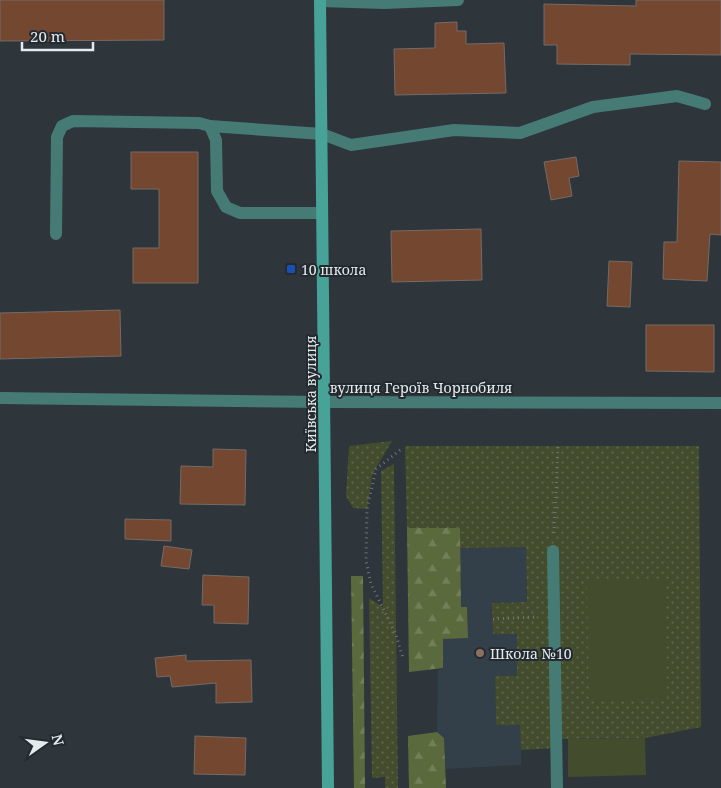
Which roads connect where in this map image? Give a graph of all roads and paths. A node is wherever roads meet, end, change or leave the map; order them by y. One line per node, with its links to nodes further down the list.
1 (320, 0): 2 (street); 5 (street, Київська вулиця)
2 (458, 0)
3 (705, 104): 5 (street)
4 (210, 126): 5 (street); 6 (street); 7 (street)
5 (322, 134): 6 (street, Київська вулиця)
6 (322, 213): 9 (street, Київська вулиця)
7 (56, 234)
8 (0, 398): 9 (street, вулиця Героїв Чорнобиля)
9 (324, 402): 10 (street, вулиця Героїв Чорнобиля); 17 (street, Київська вулиця)
10 (721, 402)
11 (558, 446): 13 (path)
12 (400, 450): 16 (path)
13 (553, 551): 14 (street)
14 (554, 616): 15 (path); 18 (street)
15 (493, 619)
16 (403, 658)
17 (328, 788)
18 (557, 788)

